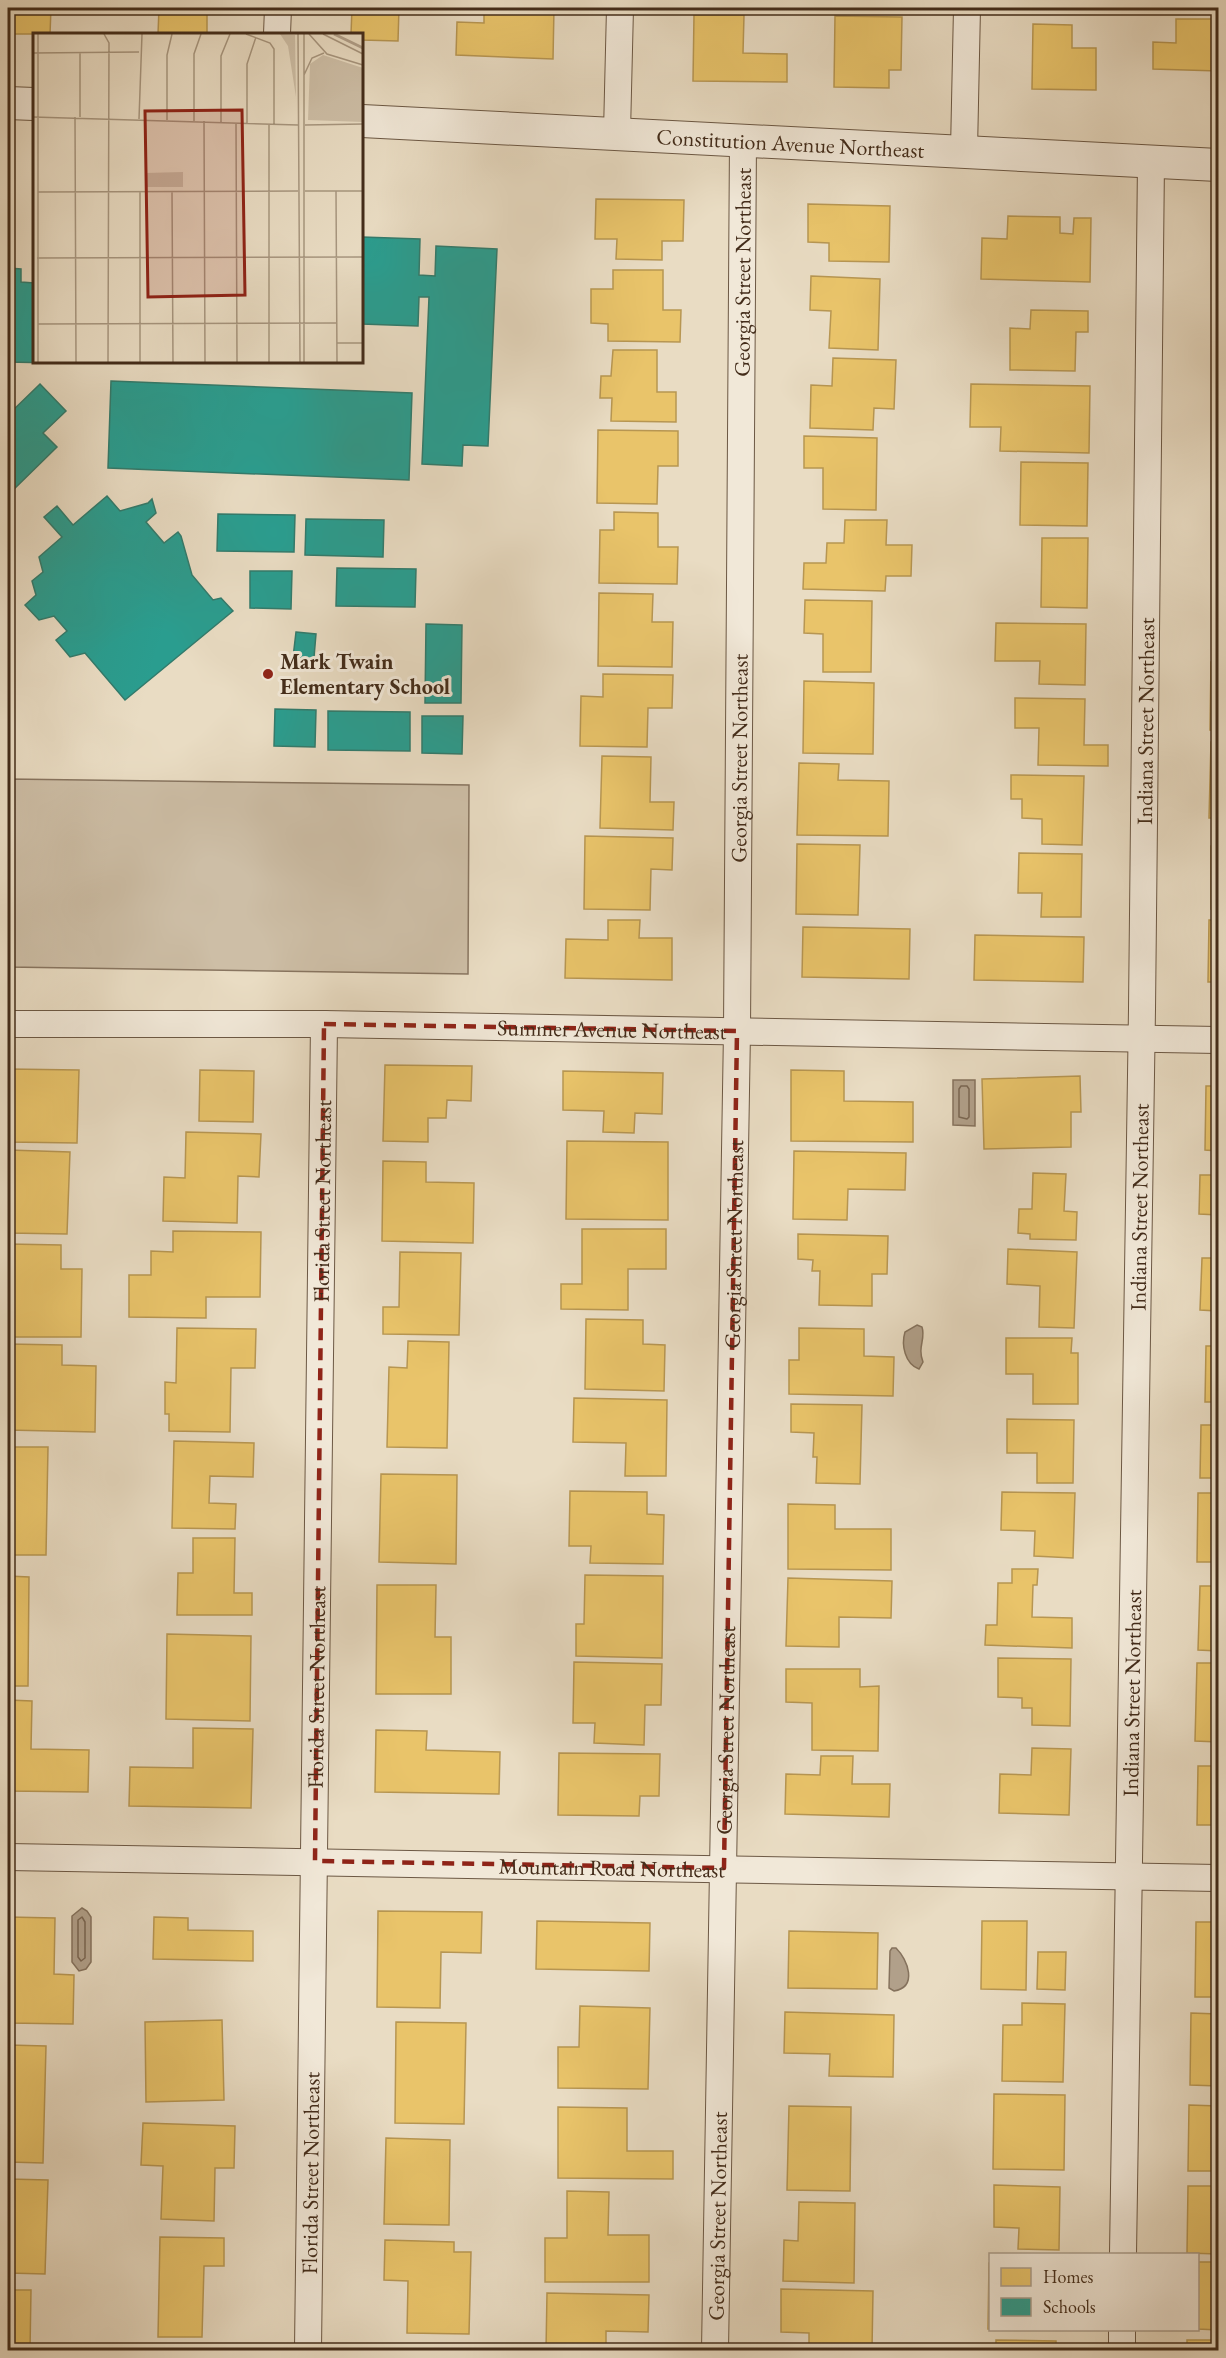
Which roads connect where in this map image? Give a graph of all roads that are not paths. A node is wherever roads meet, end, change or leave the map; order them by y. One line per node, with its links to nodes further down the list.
1 (278, 8): 4 (street)
2 (620, 8): 8 (street)
3 (966, 8): 10 (street)
4 (277, 33)
5 (8, 103): 6 (street)
6 (33, 104)
7 (363, 121): 8 (street, Constitution Avenue Northeast)
8 (617, 132): 9 (street, Constitution Avenue Northeast)
9 (743, 140): 10 (street, Constitution Avenue Northeast); 15 (street, Georgia Street Northeast)
10 (964, 150): 11 (street, Constitution Avenue Northeast)
11 (1151, 161): 12 (street, Constitution Avenue Northeast); 16 (street, Indiana Street Northeast)
12 (1218, 165)
13 (8, 1024): 14 (street, Summer Avenue Northeast)
14 (324, 1024): 15 (street, Summer Avenue Northeast); 19 (street, Florida Street Northeast)
15 (737, 1030): 16 (street, Summer Avenue Northeast); 20 (street, Georgia Street Northeast)
16 (1141, 1040): 17 (street, Summer Avenue Northeast); 21 (street, Indiana Street Northeast)
17 (1218, 1040)
18 (8, 1857): 19 (street, Mountain Road Northeast)
19 (315, 1861): 20 (street, Mountain Road Northeast); 25 (street, Florida Street Northeast)
20 (724, 1868): 21 (street, Mountain Road Northeast); 26 (street, Georgia Street Northeast)
21 (1129, 1877): 22 (street, Mountain Road Northeast); 23 (street, Indiana Street Northeast)
22 (1218, 1878)
23 (1123, 2253)
24 (1122, 2331): 27 (street)
25 (308, 2350)
26 (715, 2350)
27 (1122, 2350)

